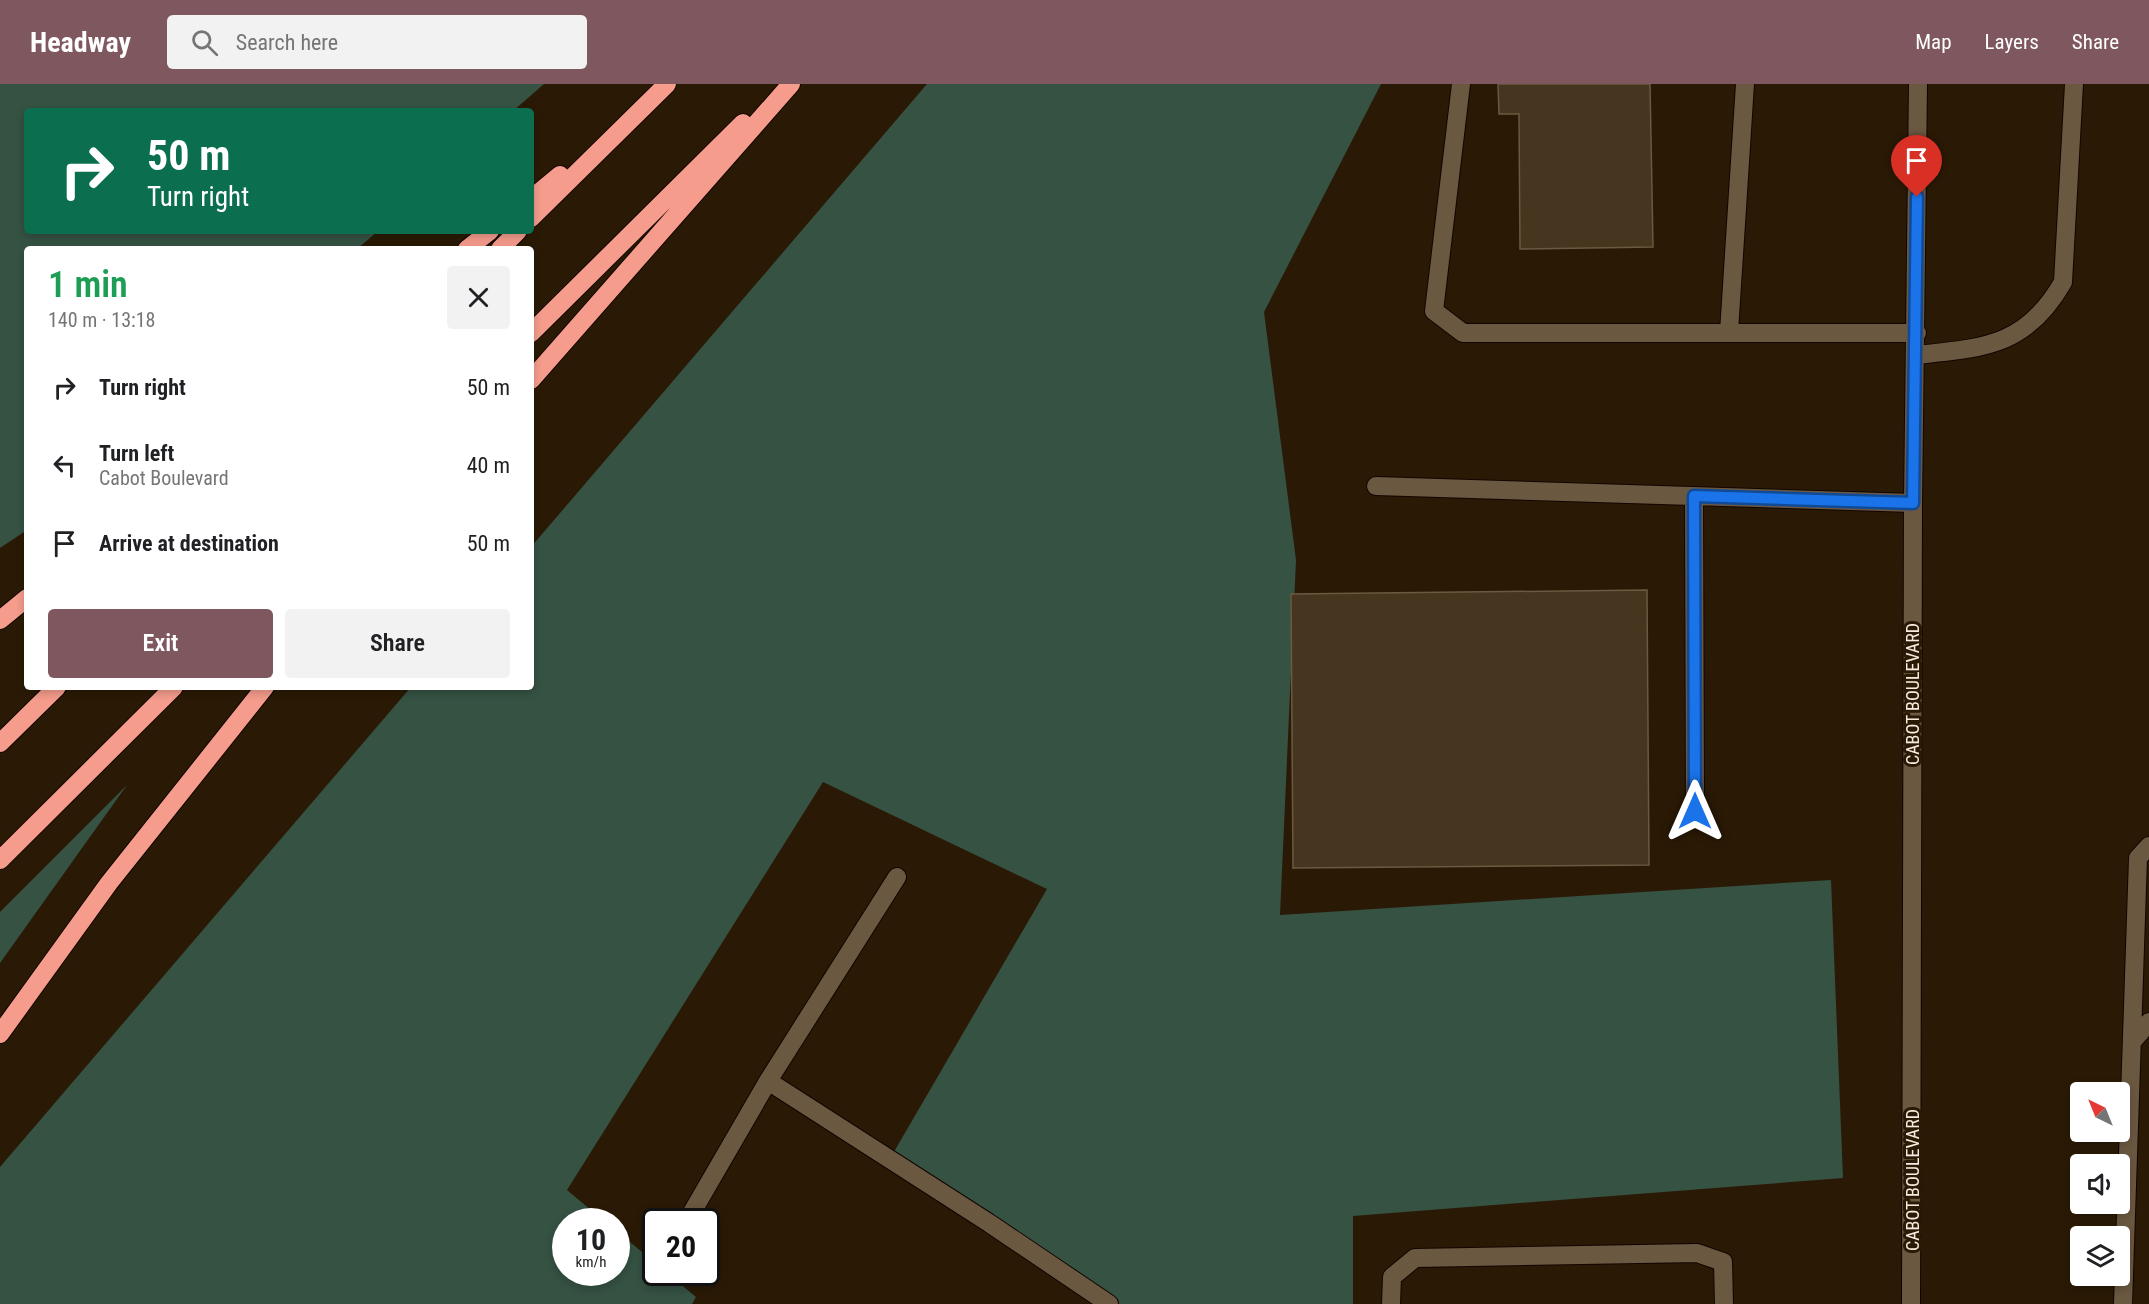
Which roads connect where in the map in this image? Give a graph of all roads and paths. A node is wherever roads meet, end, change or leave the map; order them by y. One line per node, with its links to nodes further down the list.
1 (667, 84): 8 (highway)
2 (782, 84): 15 (highway)
3 (791, 84): 19 (highway)
4 (1461, 84): 16 (street)
5 (1744, 84): 16 (street)
6 (1918, 84): 17 (street, CABOT BOULEVARD)
7 (2074, 84): 18 (street)
8 (632, 118): 9 (highway); 10 (highway)
9 (534, 197)
10 (534, 215)
11 (486, 234): 13 (highway)
12 (515, 234): 14 (highway)
13 (471, 246)
14 (503, 246)
15 (534, 330)
16 (1729, 332): 17 (street)
17 (1917, 333): 18 (street, CABOT BOULEVARD)
18 (1916, 355): 22 (street, CABOT BOULEVARD)
19 (534, 377)
20 (1376, 486): 21 (street)
21 (1694, 496): 22 (street); 29 (street)
22 (1913, 503): 41 (street, CABOT BOULEVARD)
23 (24, 600): 24 (highway)
24 (0, 620)
25 (54, 690): 28 (highway)
26 (171, 690): 31 (highway)
27 (263, 690): 34 (highway)
28 (0, 743)
29 (1695, 811)
30 (2149, 846): 35 (street)
31 (0, 860)
32 (897, 877): 36 (street)
33 (2149, 1022): 35 (street)
34 (0, 1034)
35 (2132, 1042): 42 (street)
36 (768, 1081): 37 (street); 38 (street)
37 (695, 1208)
38 (1108, 1304)
39 (1392, 1304): 40 (street)
40 (1724, 1304)
41 (1911, 1304)
42 (2123, 1304)

